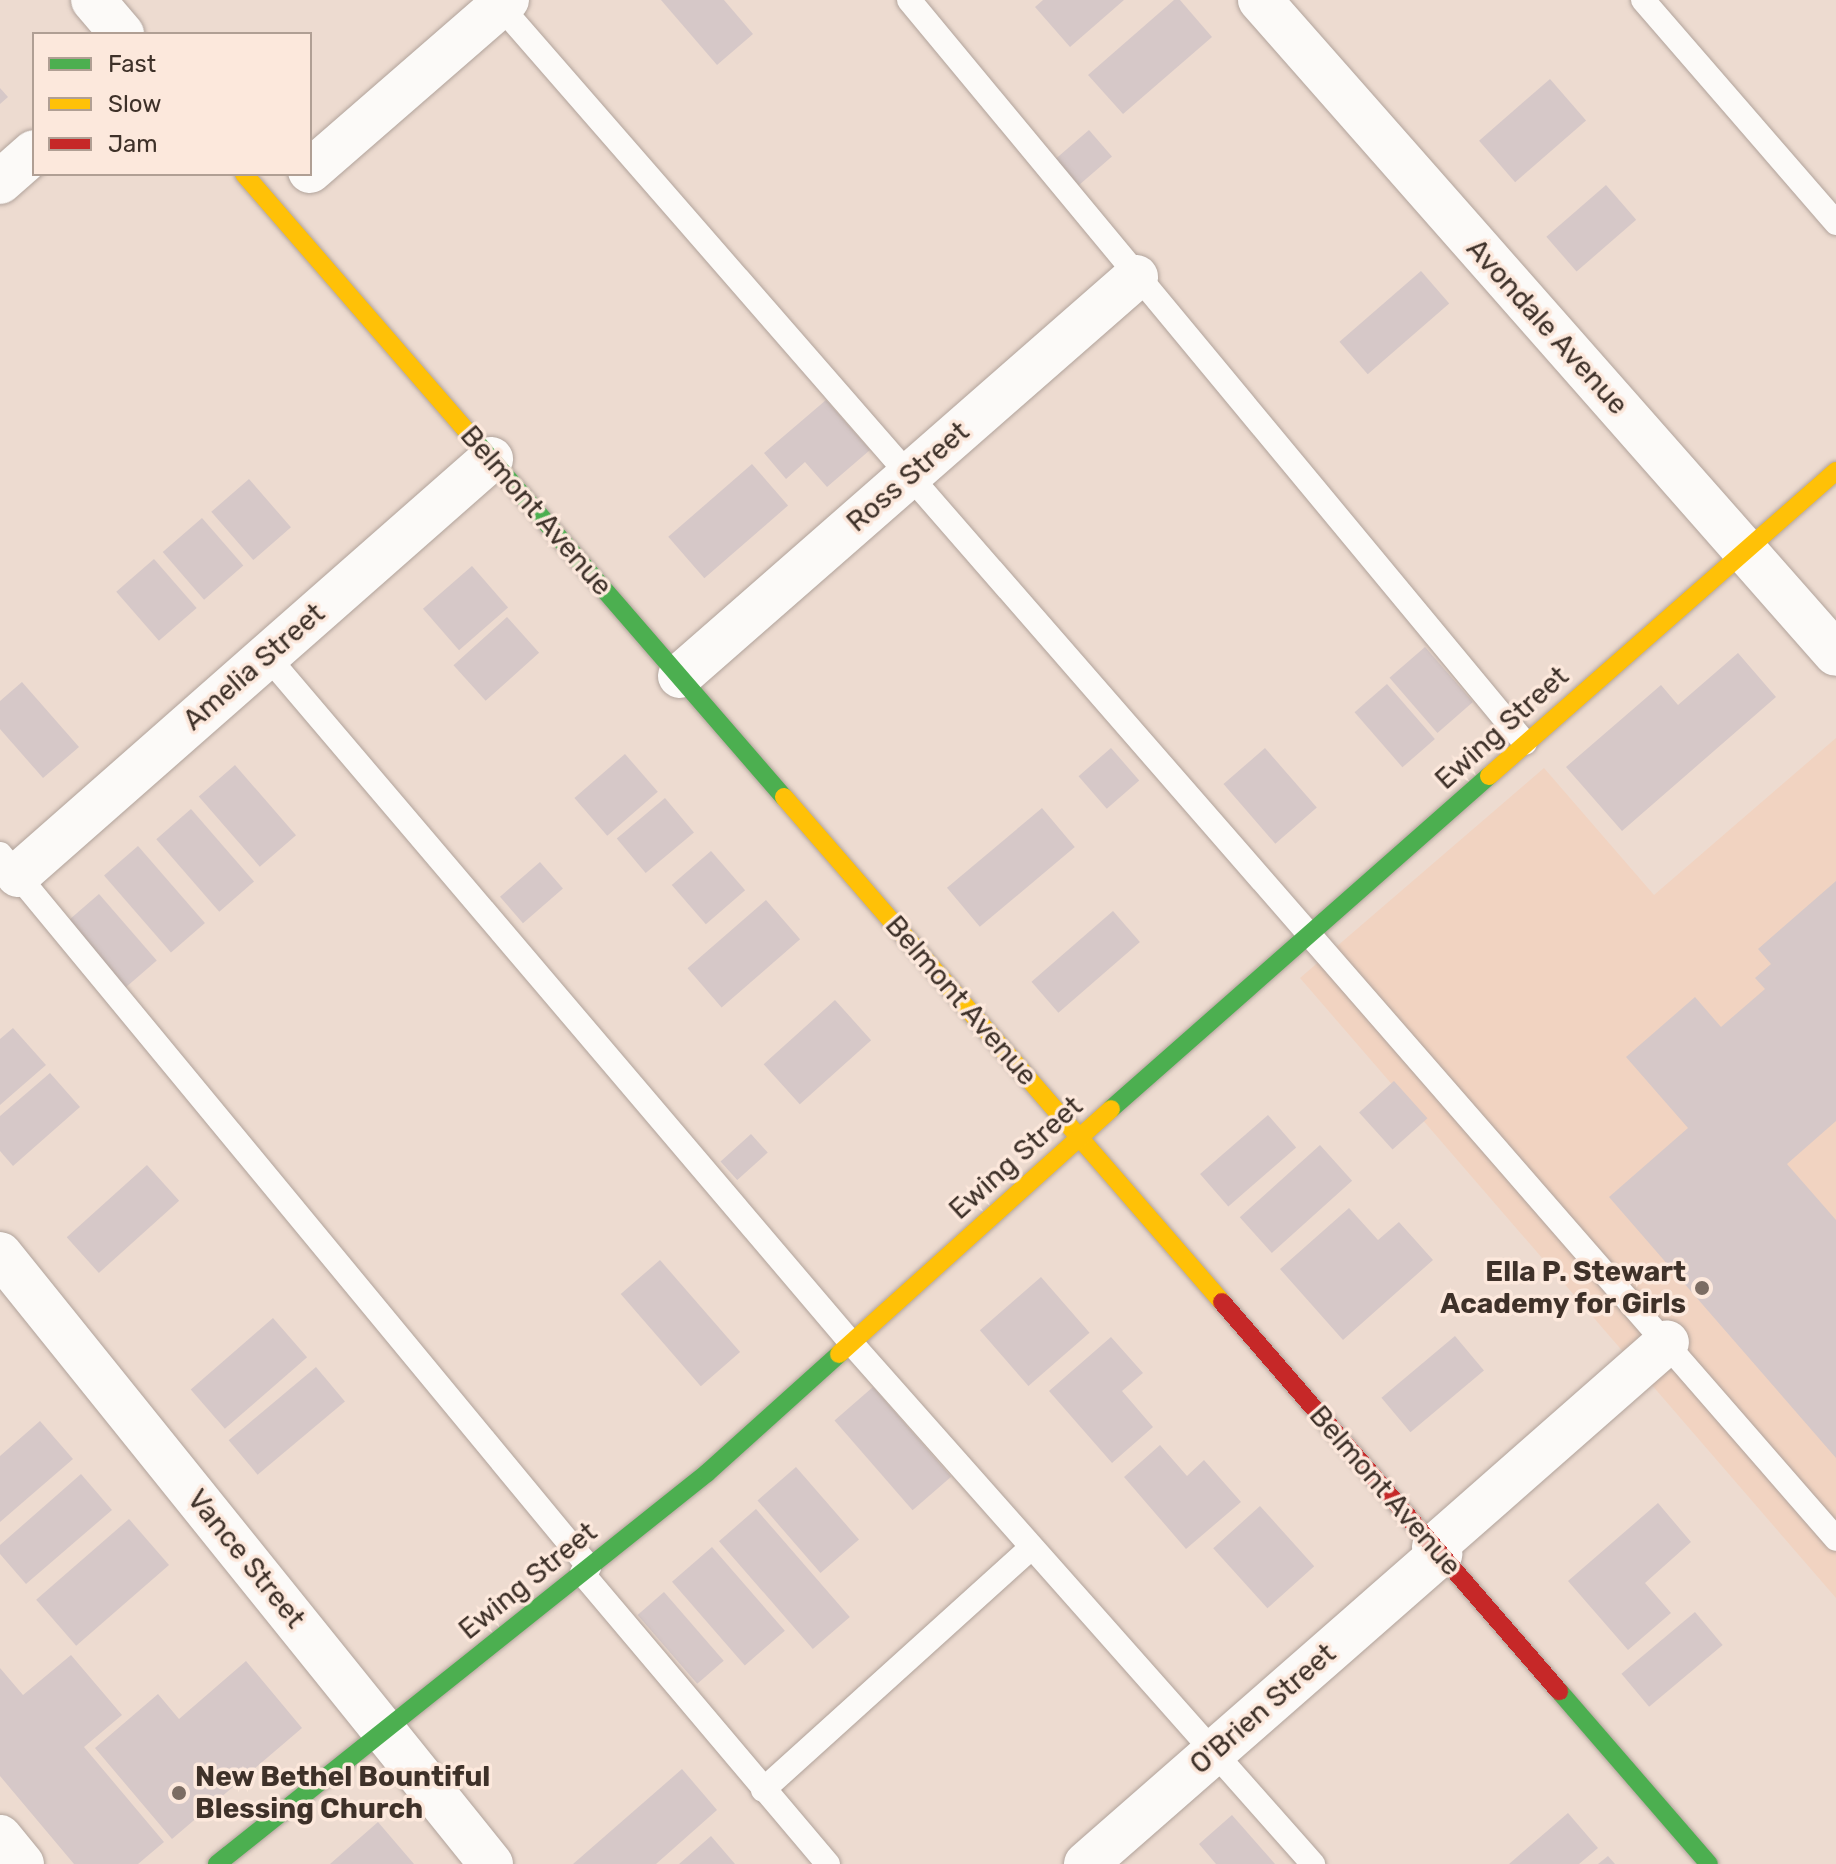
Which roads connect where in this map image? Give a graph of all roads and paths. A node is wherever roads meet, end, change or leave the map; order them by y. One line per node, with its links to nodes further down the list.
1 (93, 0): 6 (street)
2 (909, 0): 13 (lane)
3 (1260, 0): 17 (street, Avondale Avenue)
4 (1643, 0): 12 (lane)
5 (501, 2): 8 (street); 16 (lane)
6 (120, 32)
7 (32, 154): 10 (street)
8 (312, 168)
9 (296, 176): 11 (street)
10 (0, 182)
11 (257, 189): 14 (street, Belmont Avenue)
12 (1836, 223)
13 (1136, 277): 16 (street, Ross Street); 21 (lane)
14 (491, 459): 19 (street, Amelia Street); 20 (street, Belmont Avenue)
15 (1836, 471): 17 (street, Ewing Street)
16 (911, 474): 20 (street, Ross Street); 23 (lane)
17 (1746, 550): 18 (street, Avondale Avenue); 21 (street, Ewing Street)
18 (1836, 654)
19 (267, 656): 22 (street, Amelia Street); 27 (lane)
20 (680, 676): 24 (street, Belmont Avenue)
21 (1525, 743): 23 (street, Ewing Street)
22 (9, 865): 31 (lane)
23 (1309, 937): 24 (street, Ewing Street); 26 (lane)
24 (1079, 1137): 27 (street, Ewing Street); 30 (street, Belmont Avenue)
25 (0, 1254): 32 (street, Vance Street)
26 (1667, 1342): 28 (lane); 30 (street, O'Brien Street)
27 (853, 1345): 29 (lane); 31 (street, Ewing Street)
28 (1836, 1539)
29 (1031, 1548): 33 (lane); 34 (lane)
30 (1437, 1550): 33 (street, O'Brien Street); 42 (street, Belmont Avenue)
31 (586, 1570): 32 (street, Ewing Street); 34 (lane)
32 (385, 1732): 37 (street, Ewing Street); 38 (street, Vance Street)
33 (1216, 1750): 40 (street, O'Brien Street); 41 (lane)
34 (763, 1790): 39 (lane)
35 (0, 1837): 36 (street)
36 (22, 1864)
37 (217, 1864)
38 (491, 1864)
39 (828, 1864)
40 (1086, 1864)
41 (1313, 1864)
42 (1709, 1864)

